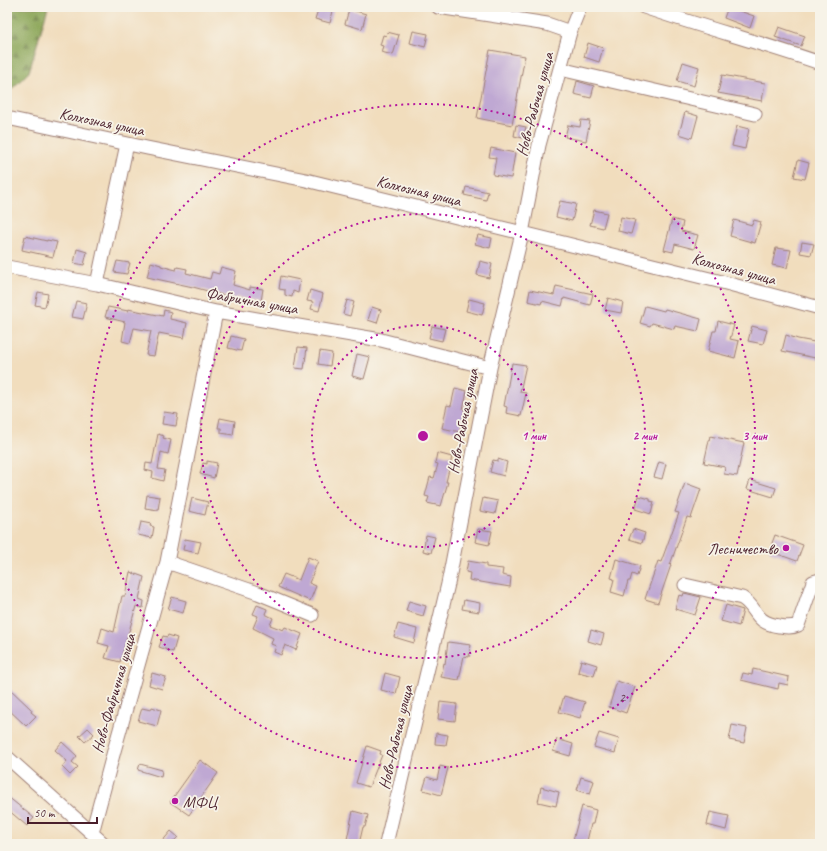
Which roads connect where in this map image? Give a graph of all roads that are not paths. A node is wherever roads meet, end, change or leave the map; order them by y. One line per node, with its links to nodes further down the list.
1 (438, 7): 4 (street)
2 (580, 7): 4 (street, Ново-Рабочая улица)
3 (644, 7): 5 (street)
4 (570, 32): 6 (street, Ново-Рабочая улица)
5 (820, 63)
6 (560, 69): 7 (street); 10 (street, Ново-Рабочая улица)
7 (755, 114)
8 (7, 118): 9 (street, Колхозная улица)
9 (127, 144): 10 (street, Колхозная улица); 12 (street)
10 (522, 233): 13 (street, Колхозная улица); 15 (street, Ново-Рабочая улица)
11 (7, 267): 12 (street, Фабричная улица)
12 (97, 284): 14 (street, Фабричная улица)
13 (820, 308)
14 (216, 312): 15 (street, Фабричная улица); 16 (street, Ново-Фабричная улица)
15 (490, 368): 23 (street, Ново-Рабочая улица)
16 (167, 562): 19 (street); 21 (street, Ново-Фабричная улица)
17 (820, 580): 18 (street)
18 (685, 585)
19 (312, 616)
20 (7, 757): 21 (street)
21 (92, 833): 22 (street)
22 (104, 844)
23 (386, 844)

